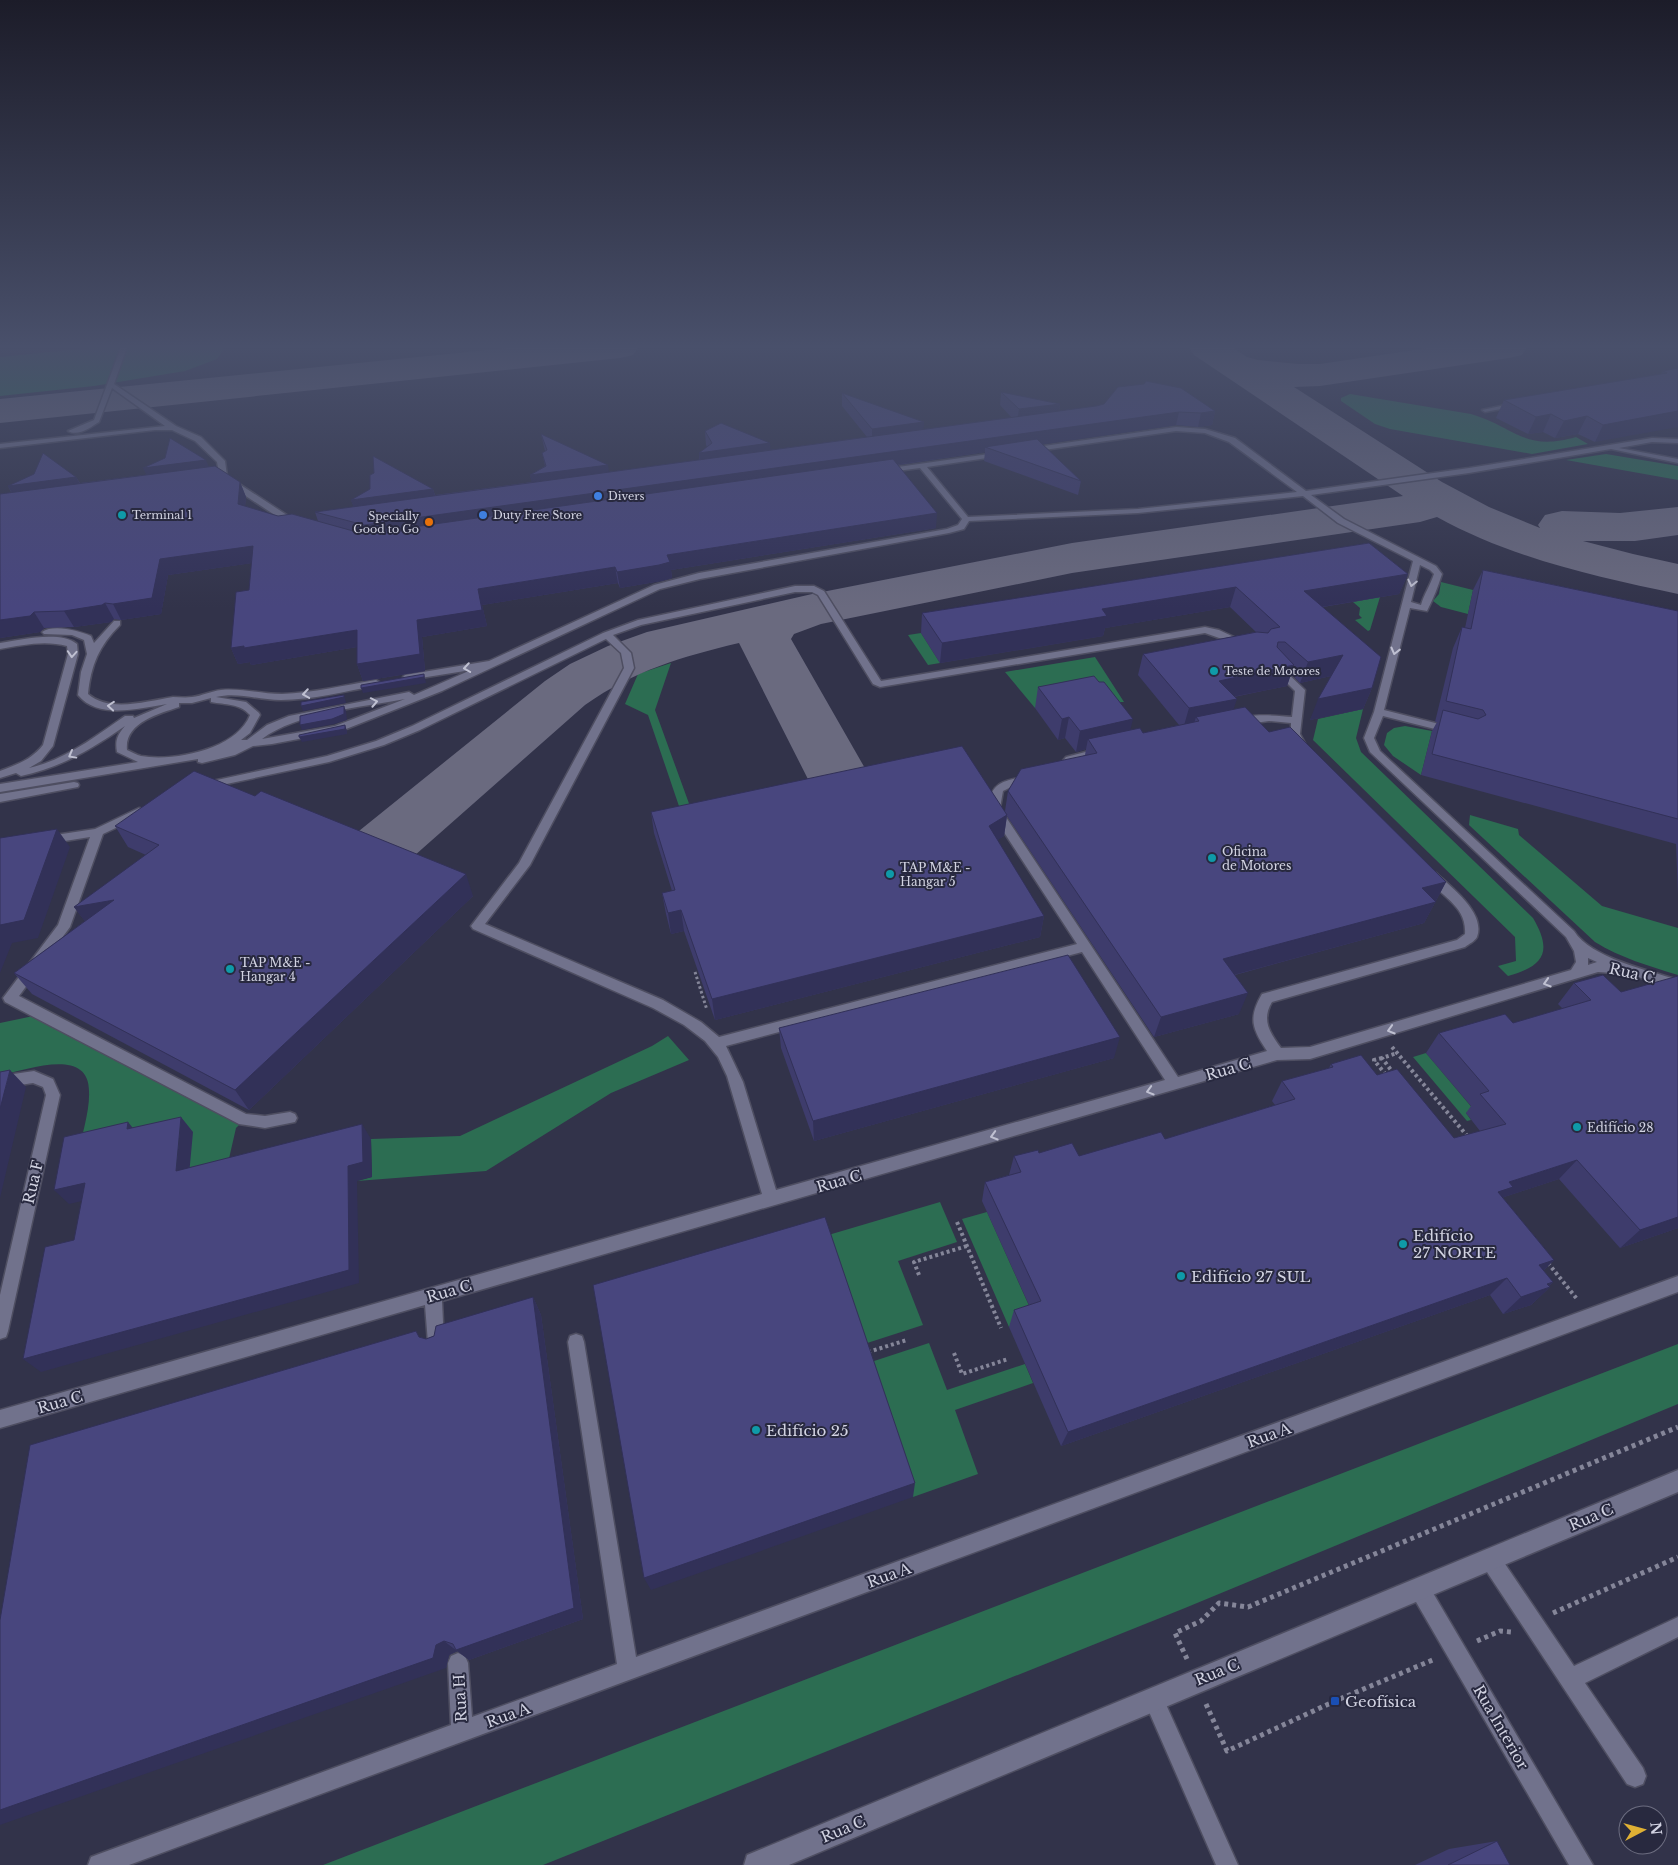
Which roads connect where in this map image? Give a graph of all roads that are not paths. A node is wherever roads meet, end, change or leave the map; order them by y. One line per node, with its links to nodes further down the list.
1 (44, 434): 6 (lane)
2 (103, 434): 8 (lane)
3 (186, 434): 15 (lane)
4 (1141, 434): 10 (lane)
5 (1219, 434): 17 (lane)
6 (0, 439)
7 (1678, 440): 9 (lane)
8 (0, 446)
9 (1605, 448): 12 (lane); 17 (lane)
10 (1023, 451)
11 (1014, 452): 13 (lane)
12 (1678, 461)
13 (922, 466): 14 (lane); 18 (lane)
14 (873, 473)
15 (223, 476): 16 (lane); 19 (lane)
16 (214, 478)
17 (1304, 493): 18 (lane); 20 (lane)
18 (966, 519): 30 (lane)
19 (298, 524)
20 (1396, 550): 21 (lane); 22 (lane)
21 (1386, 552)
22 (1417, 561): 23 (lane, one-way to 23); 23 (lane)
23 (1407, 604): 35 (lane, one-way to 35)
24 (117, 623): 29 (lane)
25 (606, 635): 28 (lane); 45 (lane); 57 (lane)
26 (0, 640): 29 (lane)
27 (0, 646): 44 (lane, one-way to 44)
28 (1250, 647)
29 (91, 653): 33 (lane, one-way to 29)
30 (491, 664): 32 (lane); 34 (lane, one-way to 34)
31 (1275, 666): 36 (lane)
32 (439, 689): 39 (lane); 39 (lane, one-way to 32)
33 (176, 700): 34 (lane); 44 (lane, one-way to 44)
34 (192, 700): 40 (lane); 43 (lane)
35 (1379, 712): 38 (lane); 52 (lane)
36 (1297, 721): 37 (lane); 42 (lane)
37 (1225, 726)
38 (1460, 733)
39 (247, 744): 40 (lane); 47 (lane)
40 (225, 745): 43 (lane)
41 (1109, 749): 53 (lane)
42 (1314, 758)
43 (166, 761): 46 (lane)
44 (0, 776)
45 (195, 787)
46 (0, 788)
47 (0, 798)
48 (148, 808): 49 (lane)
49 (98, 832): 50 (lane); 61 (lane)
50 (29, 842)
51 (1426, 870): 58 (lane)
52 (1570, 934): 54 (lane); 55 (lane)
53 (1086, 948): 57 (lane); 60 (lane)
54 (1622, 968): 55 (lane, Rua C); 56 (lane, Rua C)
55 (1575, 974): 58 (lane, Rua C, one-way to 58)
56 (1678, 985)
57 (717, 1043): 62 (lane)
58 (1277, 1054): 60 (lane, Rua C)
59 (0, 1082): 65 (lane, Rua F)
60 (1174, 1084): 62 (lane, Rua C, one-way to 62)
61 (290, 1118)
62 (771, 1200): 64 (lane, Rua C)
63 (1678, 1284): 74 (lane, Rua A)
64 (433, 1296): 67 (lane); 68 (lane, Rua C)
65 (0, 1331)
66 (576, 1342): 74 (lane)
67 (436, 1346)
68 (0, 1419)
69 (1678, 1481): 70 (street, Rua C)
70 (1490, 1559): 71 (street, Rua C); 75 (lane)
71 (1419, 1588): 76 (street, Rua C); 82 (lane, Rua Interior)
72 (1678, 1626): 75 (lane)
73 (458, 1663): 77 (lane, Rua H)
74 (628, 1671): 77 (lane, Rua A)
75 (1570, 1679): 78 (lane)
76 (1153, 1698): 80 (street, Rua C); 81 (lane)
77 (462, 1732): 79 (lane, Rua A)
78 (1635, 1776)
79 (99, 1865)
80 (756, 1865)
81 (1227, 1865)
82 (1582, 1865)

